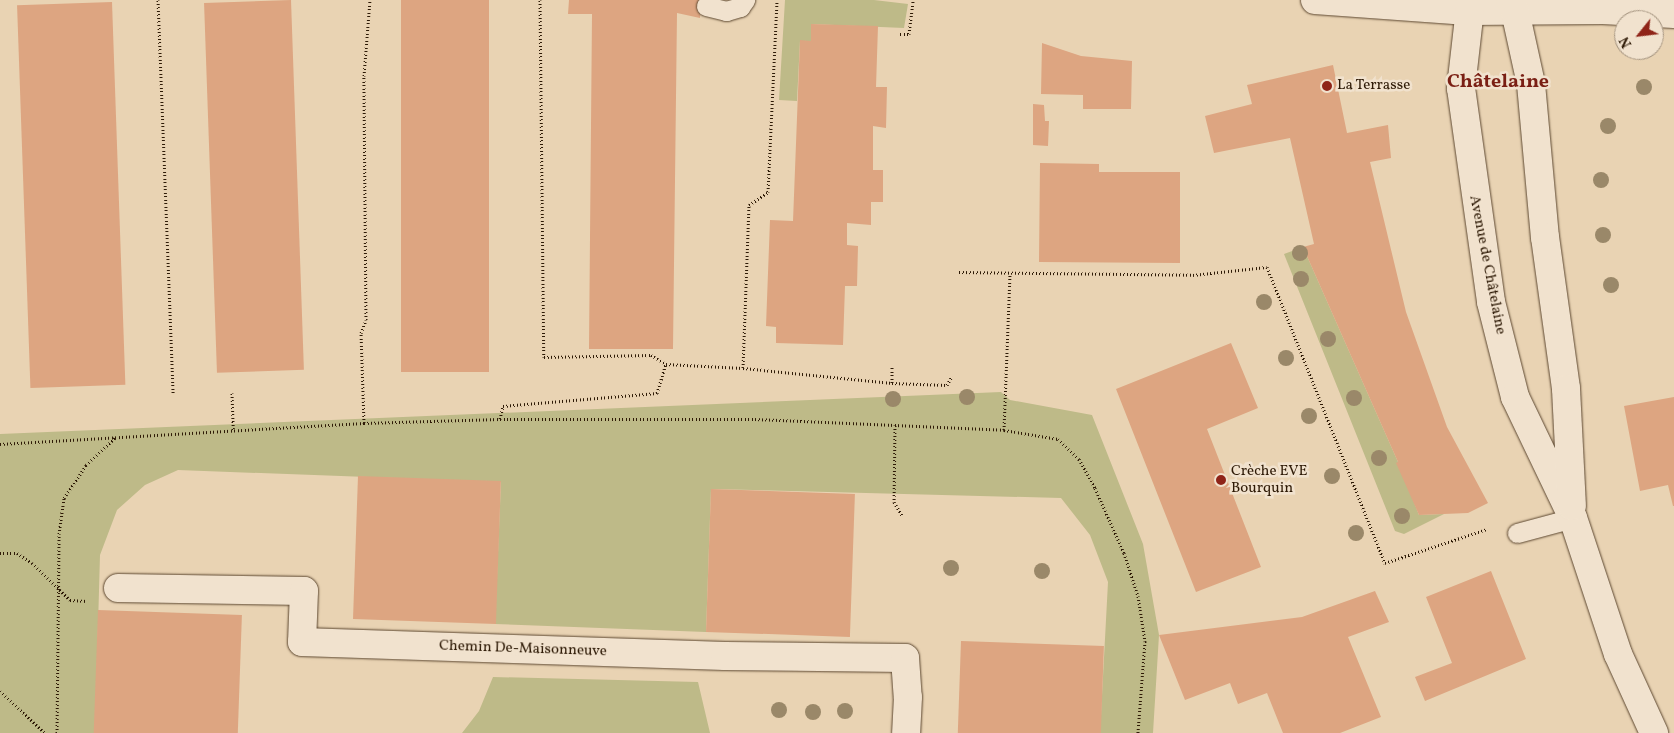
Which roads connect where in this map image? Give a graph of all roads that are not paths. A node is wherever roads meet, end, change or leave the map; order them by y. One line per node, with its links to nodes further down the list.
1 (745, 0): 6 (lane)
2 (1315, 0): 3 (street)
3 (1330, 0): 4 (street)
4 (1469, 5): 5 (street); 8 (street, Avenue de Châtelaine)
5 (1512, 5): 7 (street); 8 (street, Avenue de Châtelaine)
6 (706, 6)
7 (1674, 14)
8 (1573, 518): 9 (lane); 12 (street, Avenue de Châtelaine)
9 (1517, 533)
10 (118, 588): 11 (street, Chemin De-Maisonneuve)
11 (906, 733)
12 (1654, 733)

